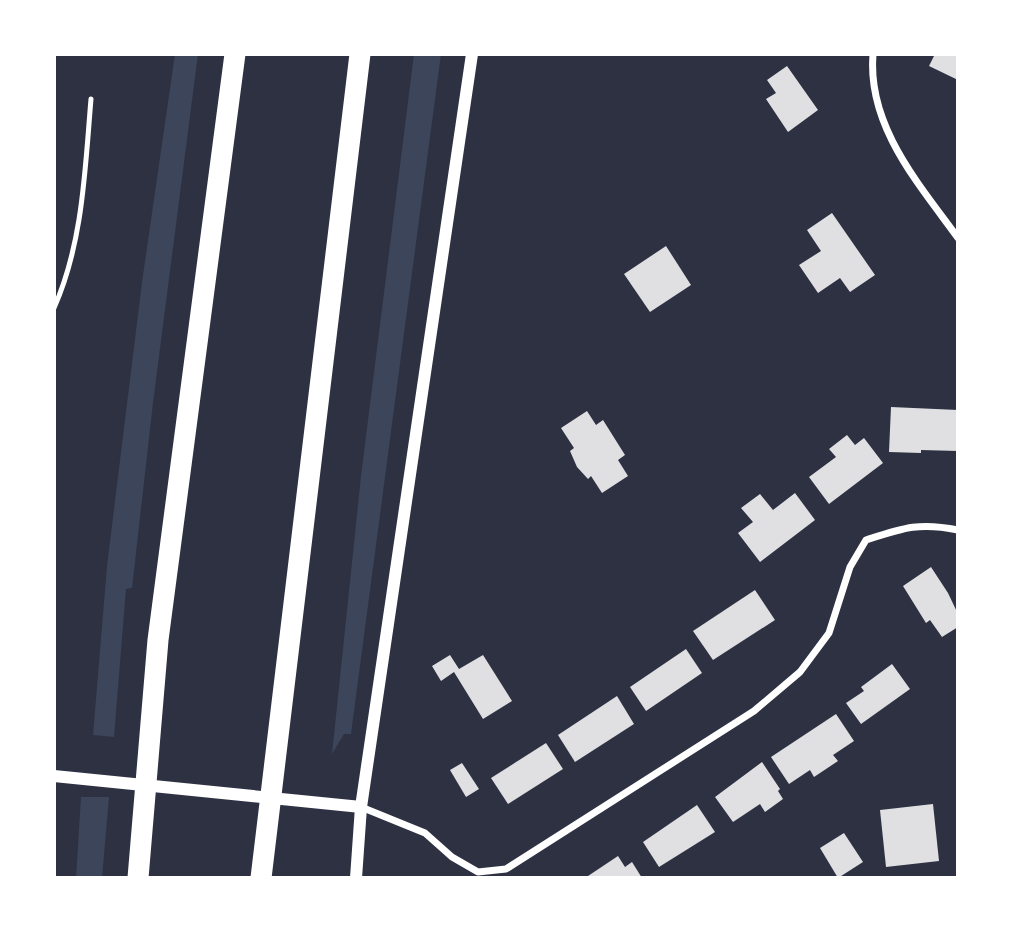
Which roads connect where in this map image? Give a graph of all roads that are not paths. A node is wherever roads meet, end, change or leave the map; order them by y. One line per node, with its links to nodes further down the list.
1 (236, 54): 12 (highway)
2 (360, 54): 13 (highway)
3 (472, 54): 10 (street)
4 (873, 54): 6 (street)
5 (91, 99): 7 (lane)
6 (958, 238)
7 (54, 308)
8 (958, 530): 11 (street)
9 (54, 776): 10 (street)
10 (362, 807): 11 (street); 14 (street)
11 (506, 869): 15 (street)
12 (138, 878)
13 (261, 878)
14 (356, 878)
15 (511, 878)

